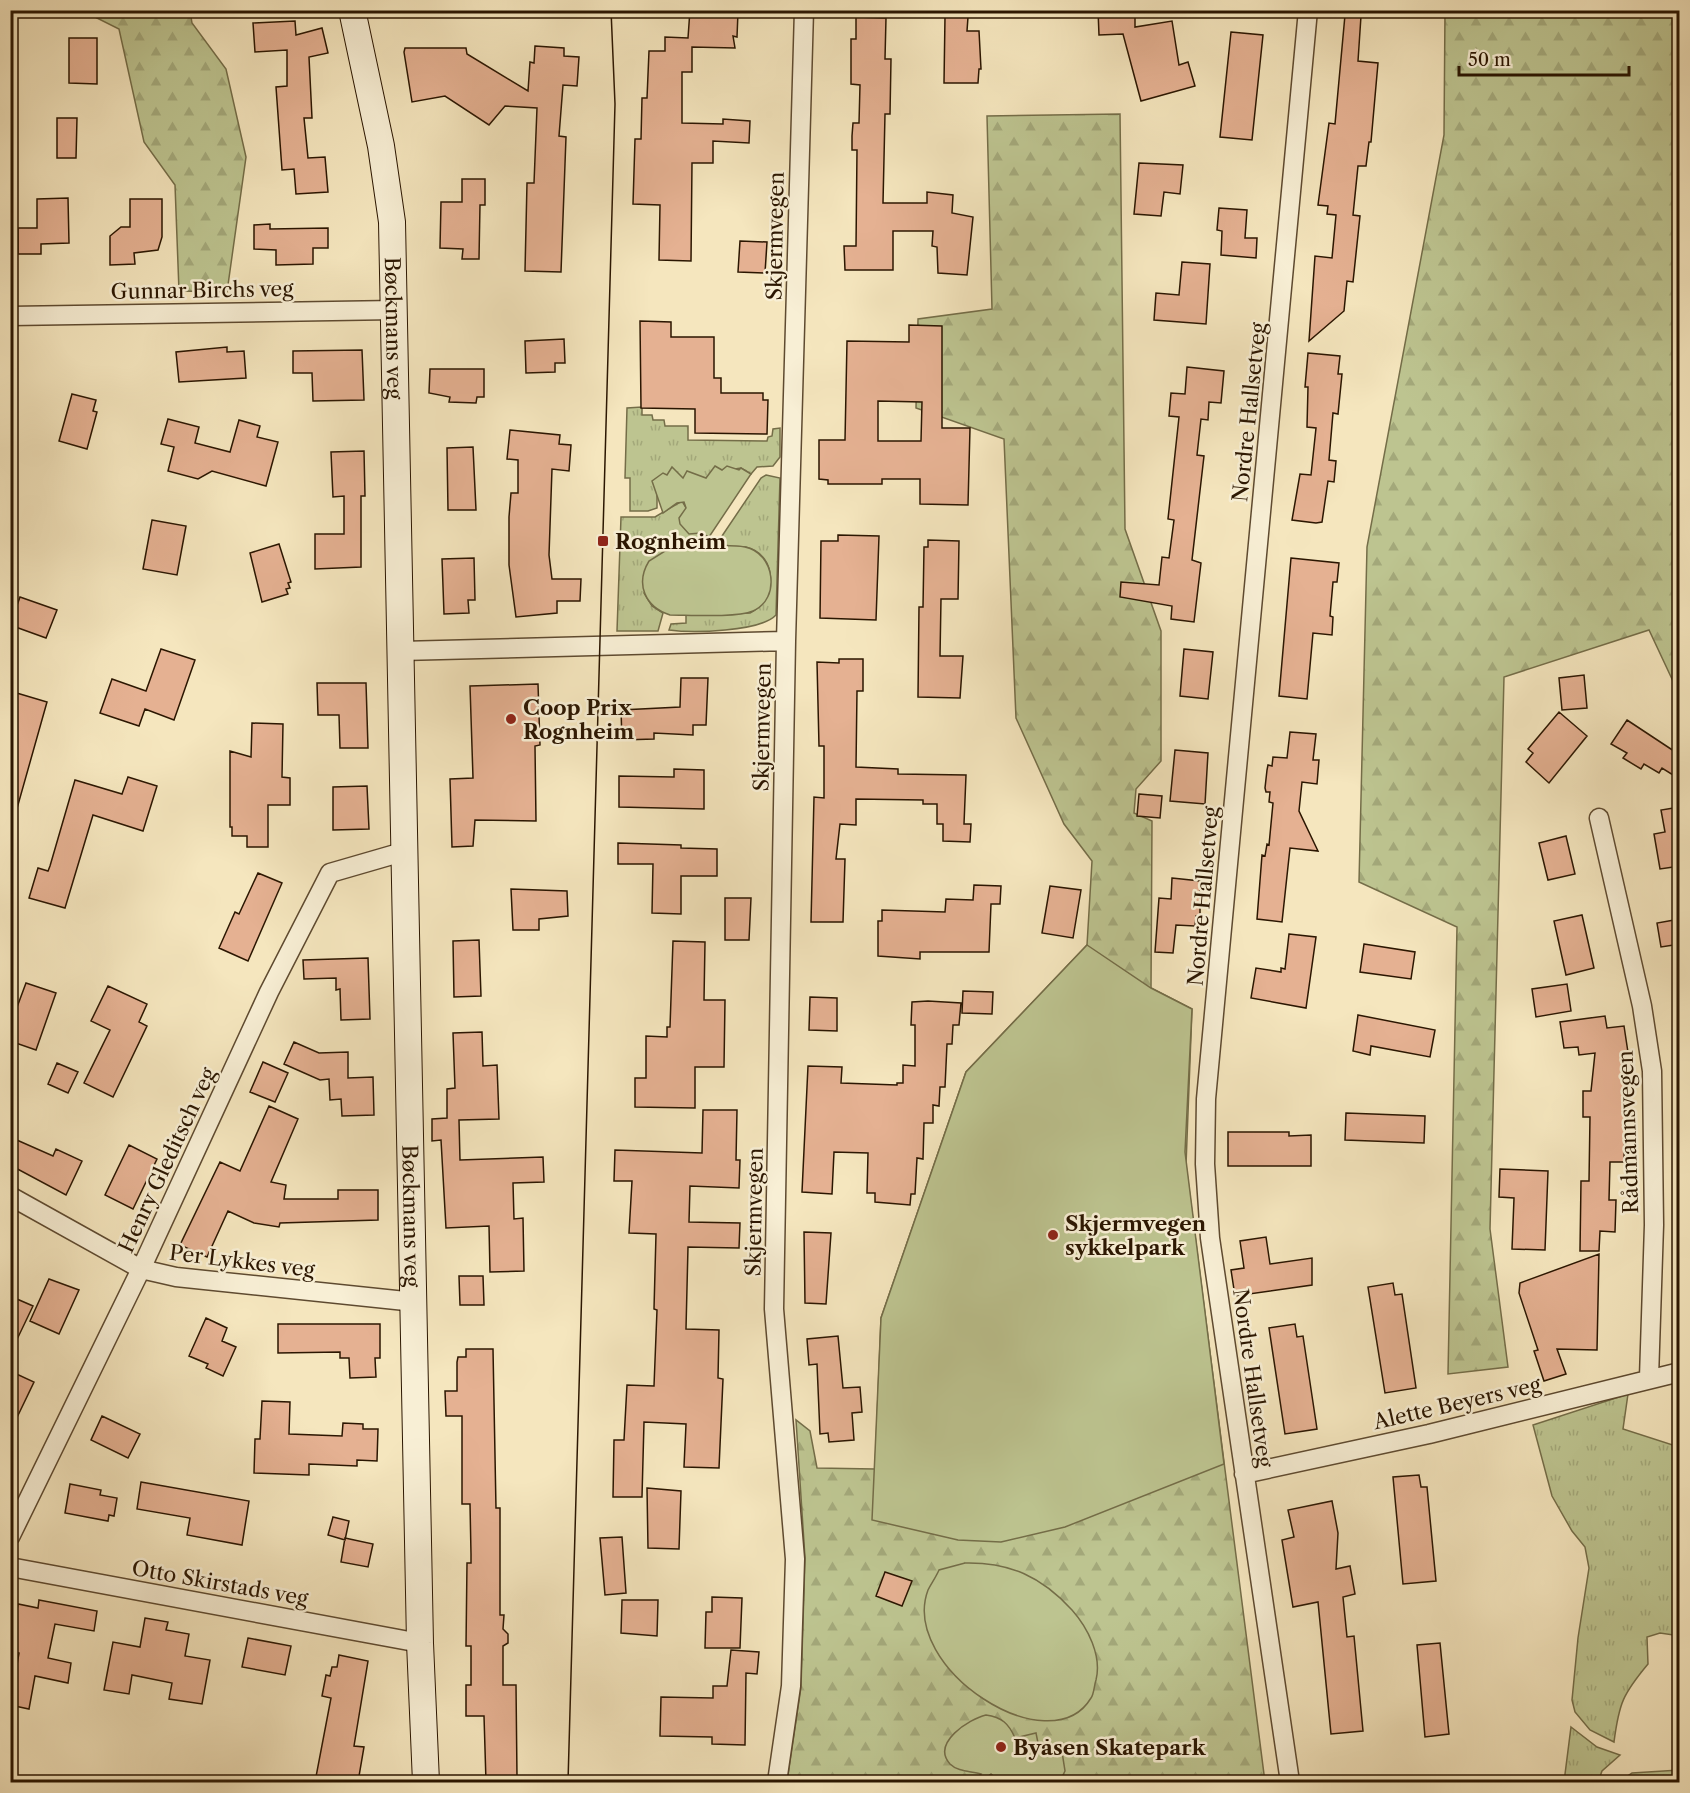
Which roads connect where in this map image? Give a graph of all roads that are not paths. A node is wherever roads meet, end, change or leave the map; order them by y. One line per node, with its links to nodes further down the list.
1 (352, 10): 4 (main road, Bøckmans veg)
2 (804, 10): 6 (street, Skjermvegen)
3 (1308, 10): 15 (street, Nordre Hallsetveg)
4 (395, 310): 5 (street, Gunnar Birchs veg); 7 (main road, Bøckmans veg)
5 (10, 316)
6 (786, 641): 7 (street, Skjermvegen); 20 (street, Skjermvegen)
7 (401, 651): 9 (main road, Bøckmans veg)
8 (1599, 818): 14 (street, Rådmannsvegen)
9 (406, 851): 11 (street, Henry Gleditsch veg); 12 (main road, Bøckmans veg)
10 (10, 1196): 11 (street, Per Lykkes veg)
11 (141, 1269): 12 (street, Per Lykkes veg); 16 (street, Henry Gleditsch veg)
12 (415, 1302): 18 (main road, Bøckmans veg)
13 (1680, 1372): 14 (street, Alette Beyers veg)
14 (1649, 1378): 15 (street, Alette Beyers veg)
15 (1244, 1474): 21 (street, Nordre Hallsetveg)
16 (10, 1537)
17 (10, 1567): 18 (street, Otto Skirstads veg)
18 (420, 1643): 19 (main road, Bøckmans veg)
19 (426, 1782)
20 (777, 1782)
21 (1290, 1782)

